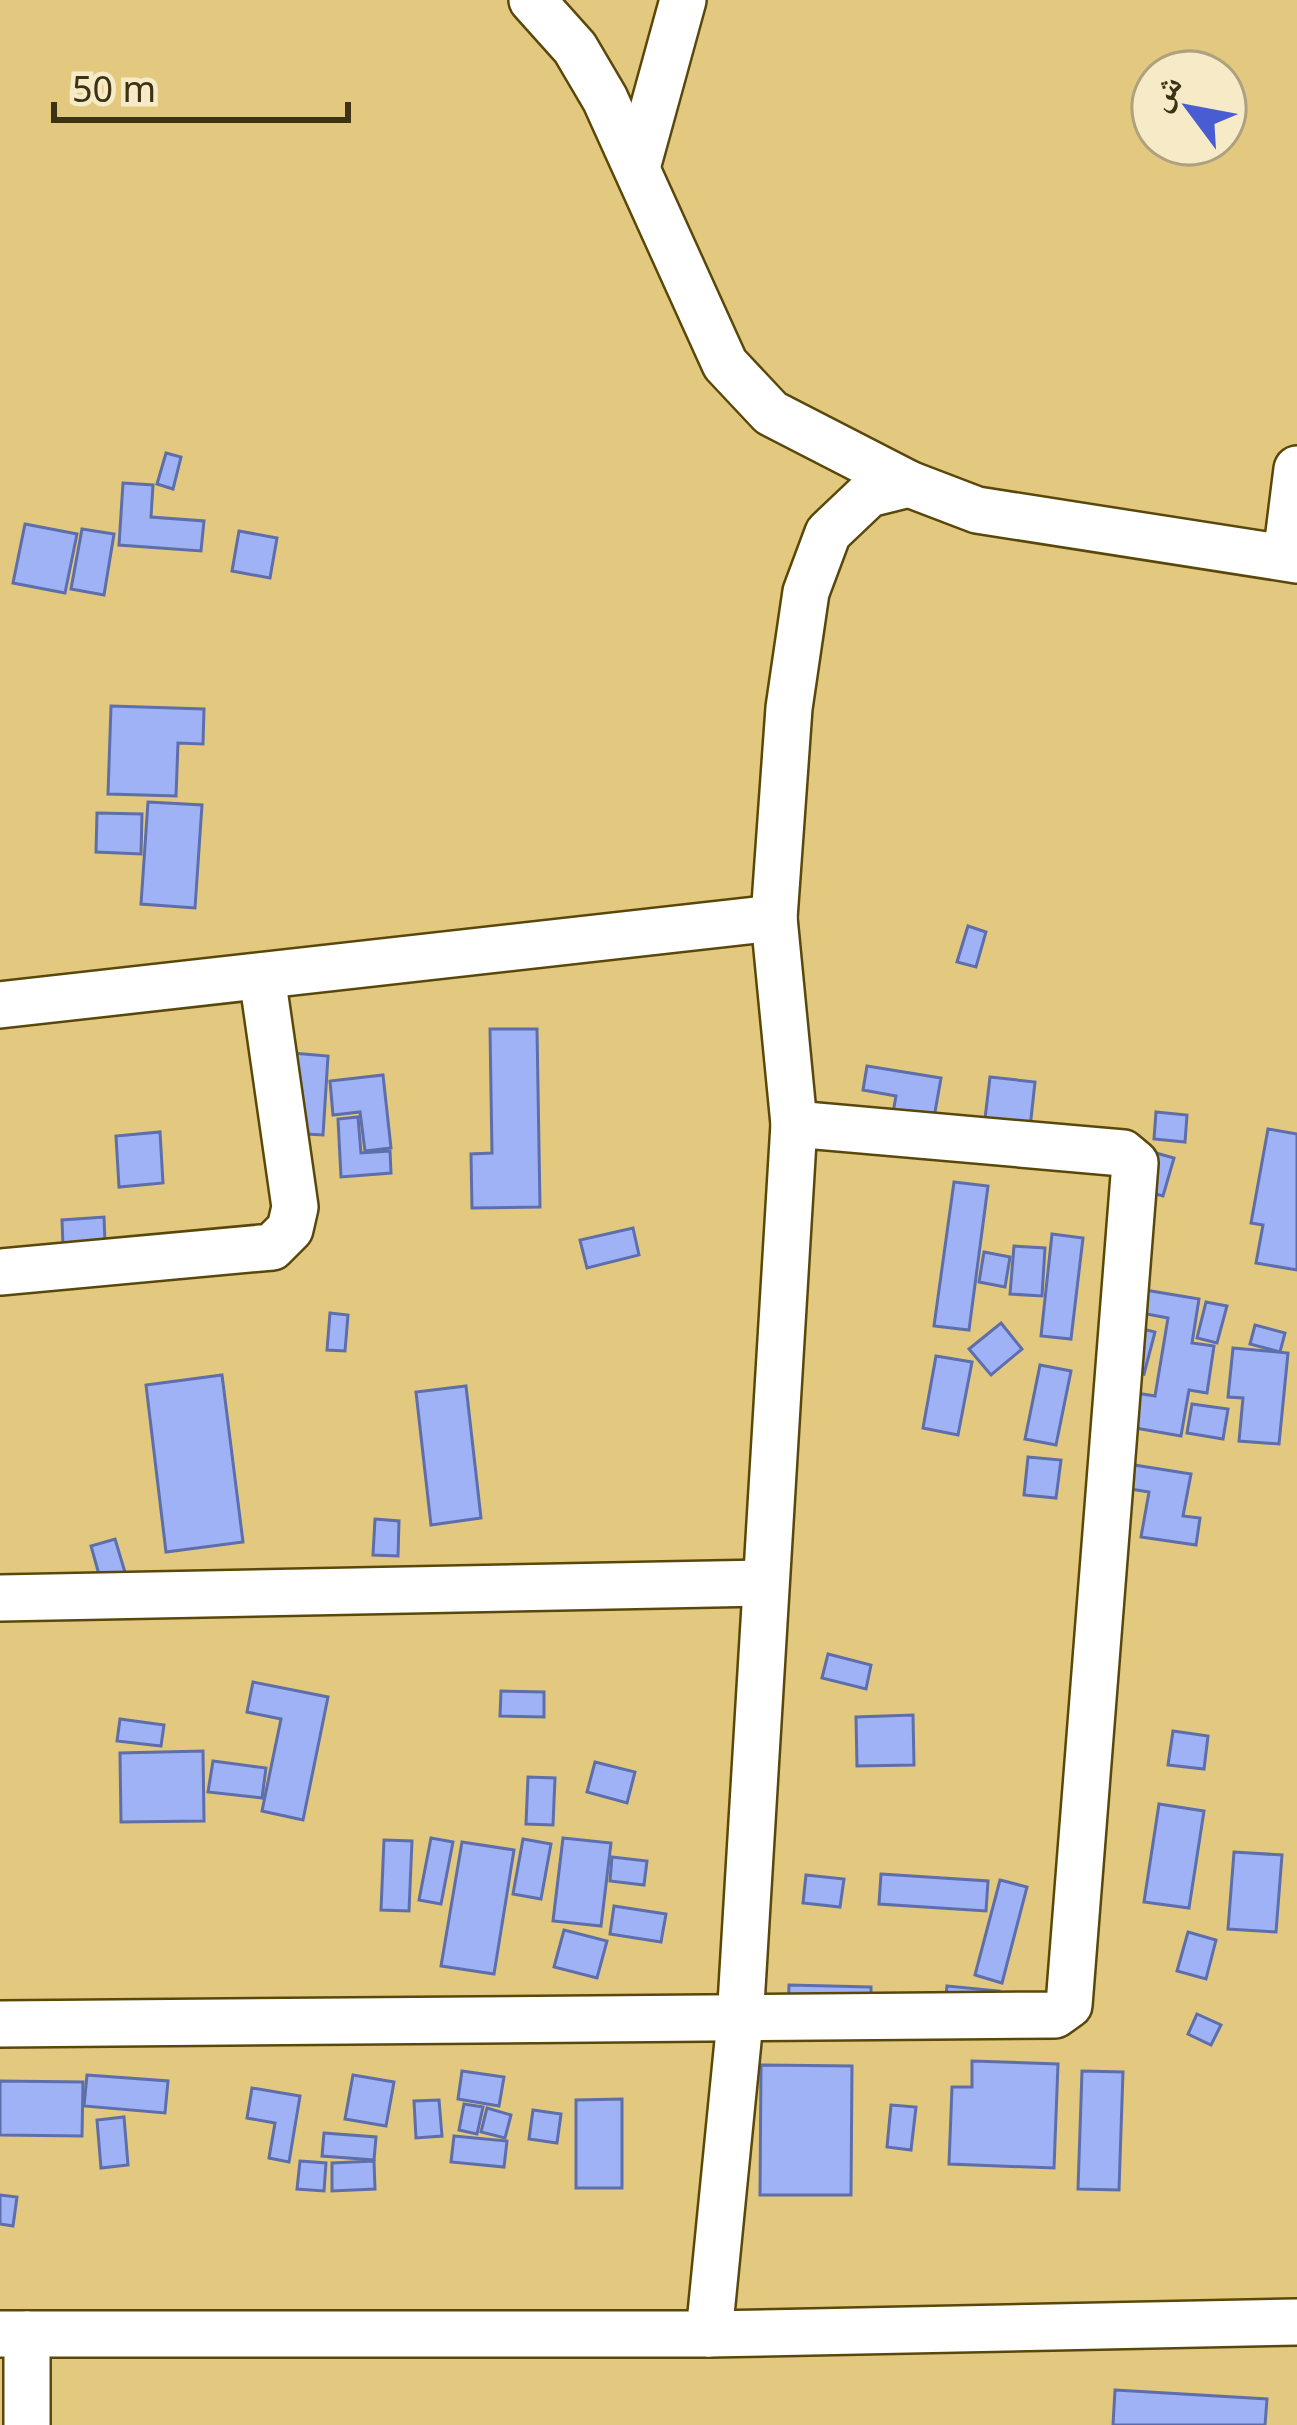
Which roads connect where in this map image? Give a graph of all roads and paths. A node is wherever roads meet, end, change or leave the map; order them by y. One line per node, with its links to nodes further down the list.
1 (532, 0): 3 (street)
2 (683, 0): 3 (street)
3 (638, 164): 5 (street)
4 (1297, 469): 6 (street)
5 (909, 484): 6 (street); 7 (street)
6 (1291, 559)
7 (774, 918): 8 (street); 10 (street)
8 (262, 976): 9 (street); 11 (street)
9 (0, 1005)
10 (794, 1124): 12 (street); 14 (street)
11 (0, 1272)
12 (765, 1583): 13 (street); 14 (street)
13 (0, 1598)
14 (740, 2021): 15 (street); 18 (street)
15 (0, 2024)
16 (1297, 2322): 18 (street)
17 (14, 2334): 18 (street); 19 (street)
18 (709, 2334)
19 (28, 2425)

